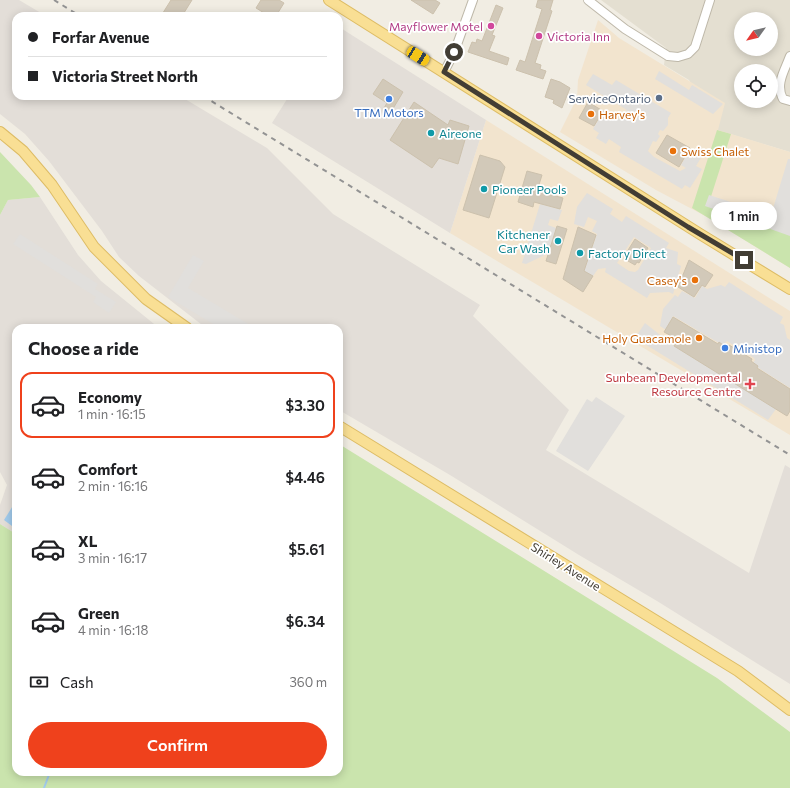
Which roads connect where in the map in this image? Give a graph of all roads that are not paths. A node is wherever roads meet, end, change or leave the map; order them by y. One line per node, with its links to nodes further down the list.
1 (329, 0): 6 (main road)
2 (473, 0): 6 (street)
3 (588, 0): 4 (street)
4 (710, 0)
5 (790, 56): 7 (street)
6 (444, 72): 10 (main road)
7 (787, 72): 8 (street)
8 (790, 101)
9 (0, 132): 11 (main road)
10 (790, 289)
11 (181, 324)
12 (343, 428): 13 (main road, Shirley Avenue)
13 (790, 710)

